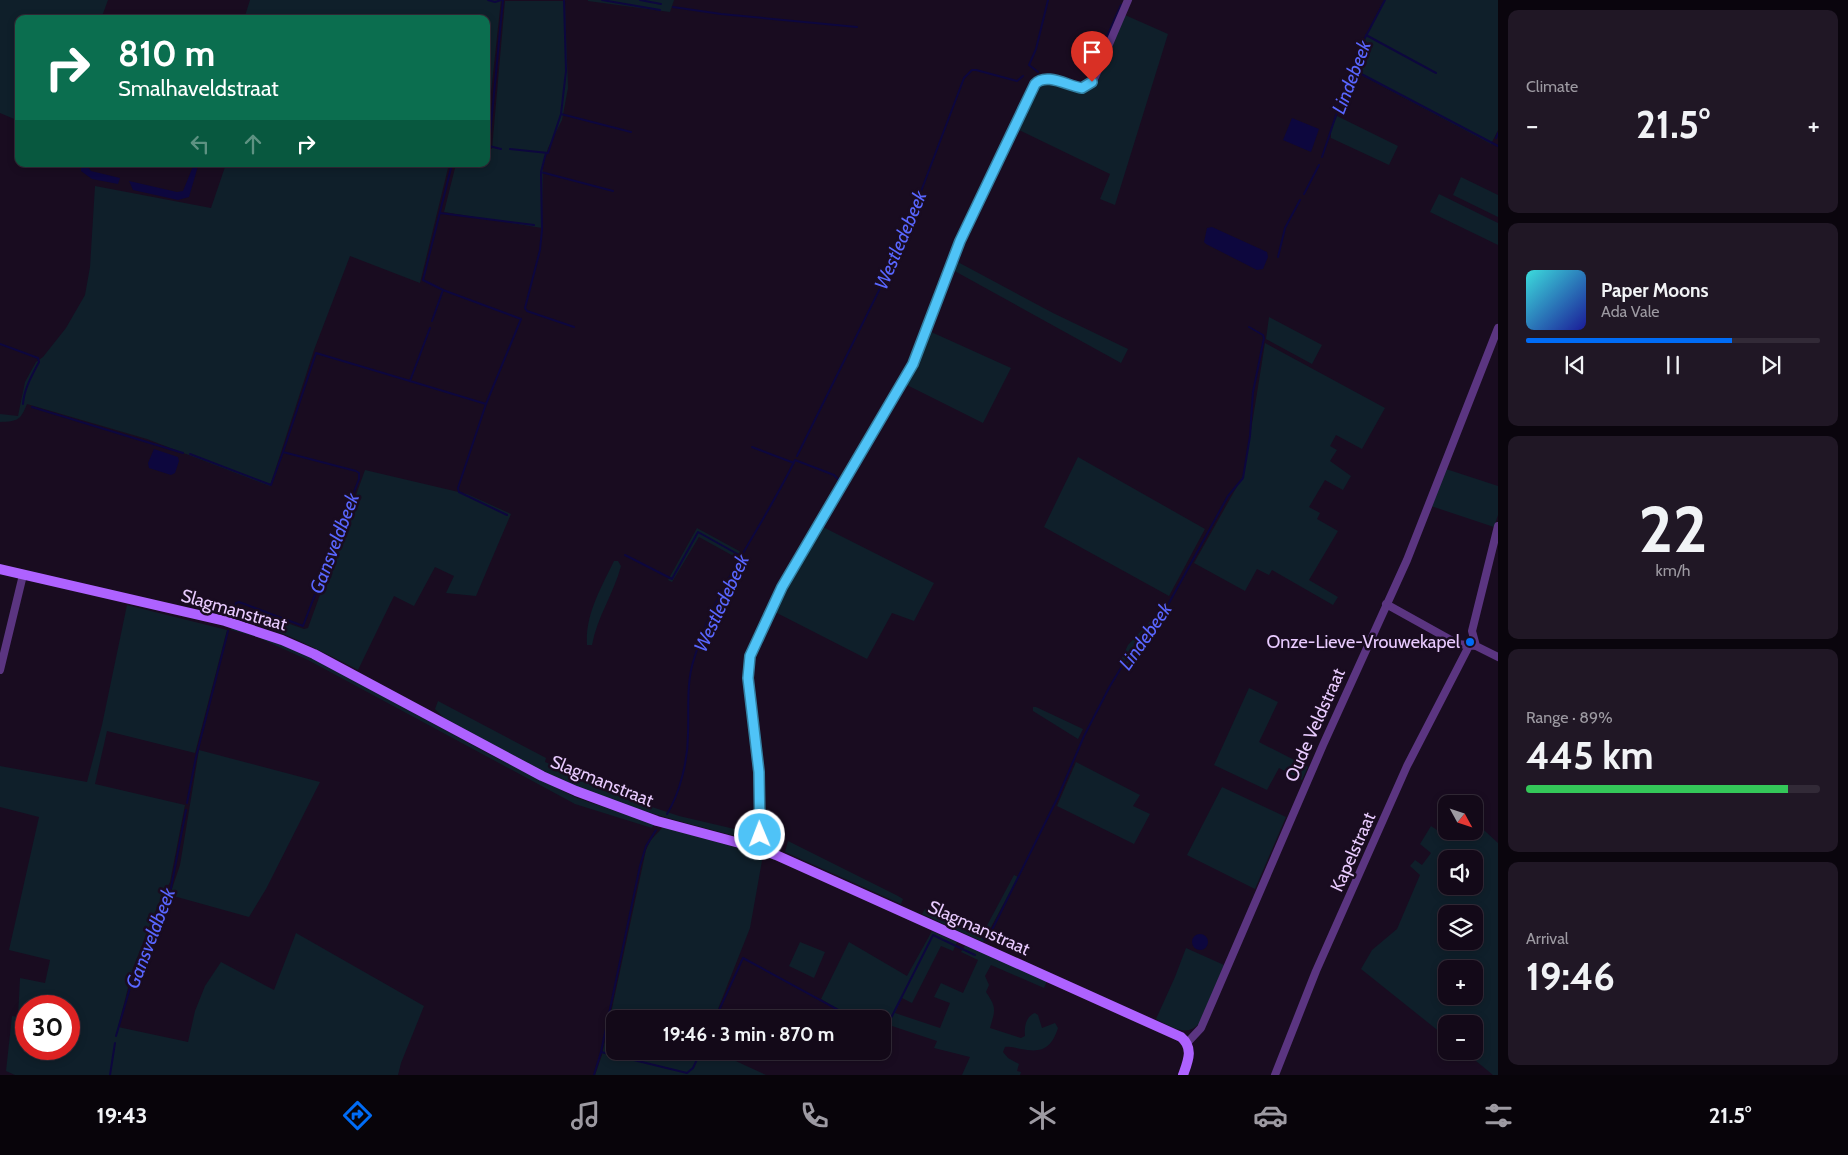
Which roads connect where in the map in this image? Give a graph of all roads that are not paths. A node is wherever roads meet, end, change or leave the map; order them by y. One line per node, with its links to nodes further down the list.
1 (1128, 0): 10 (street)
2 (1498, 328): 6 (street, Oude Veldstraat)
3 (1498, 526): 7 (street)
4 (0, 569): 5 (main road, Slagmanstraat)
5 (23, 575): 9 (street); 10 (main road, Slagmanstraat)
6 (1386, 604): 7 (street); 11 (street, Oude Veldstraat)
7 (1473, 646): 8 (street); 13 (street, Kapelstraat)
8 (1498, 656)
9 (0, 670)
10 (758, 848): 11 (main road, Slagmanstraat)
11 (1187, 1043): 12 (main road)
12 (1183, 1075)
13 (1275, 1075)

